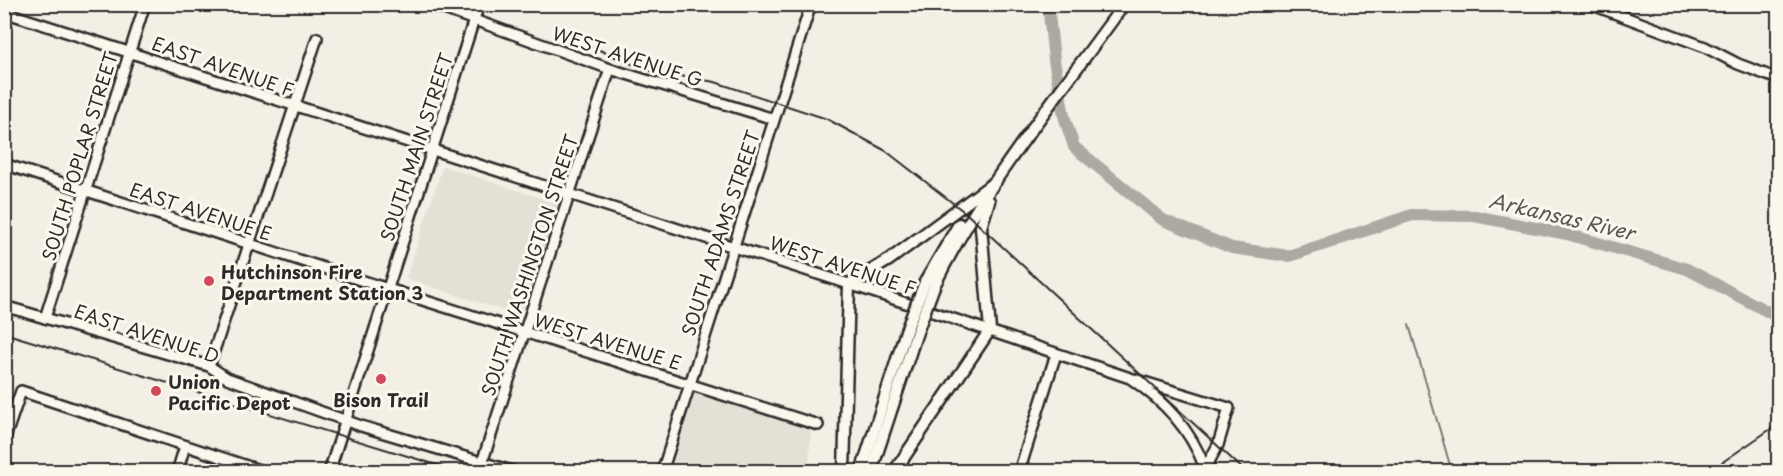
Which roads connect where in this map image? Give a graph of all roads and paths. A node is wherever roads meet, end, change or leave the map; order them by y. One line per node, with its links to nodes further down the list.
1 (145, 4): 10 (street, SOUTH POPLAR STREET)
2 (430, 4): 8 (street, WEST AVENUE G)
3 (479, 4): 8 (street, SOUTH MAIN STREET)
4 (811, 4): 14 (street, SOUTH ADAMS STREET)
5 (1124, 4): 17 (main road)
6 (1590, 4): 12 (street)
7 (4, 12): 10 (street, EAST AVENUE F)
8 (474, 21): 11 (street, WEST AVENUE G); 15 (street, SOUTH MAIN STREET)
9 (317, 38): 13 (street)
10 (130, 52): 13 (street, EAST AVENUE F); 18 (street, SOUTH POPLAR STREET)
11 (610, 69): 14 (street, WEST AVENUE G); 19 (street, SOUTH WASHINGTON STREET)
12 (1779, 79)
13 (295, 107): 15 (street, EAST AVENUE F); 20 (street)
14 (774, 119): 21 (street, SOUTH ADAMS STREET)
15 (432, 151): 19 (street, WEST AVENUE F); 23 (street, SOUTH MAIN STREET)
16 (4, 164): 18 (street, EAST AVENUE E)
17 (996, 181): 22 (main road); 26 (main road); 28 (main road, bridge)
18 (86, 191): 20 (street, EAST AVENUE E); 25 (street, SOUTH POPLAR STREET)
19 (569, 195): 21 (street, WEST AVENUE F); 27 (street, SOUTH WASHINGTON STREET)
20 (251, 245): 23 (street, EAST AVENUE E); 30 (street)
21 (732, 248): 22 (street, WEST AVENUE F); 32 (street, SOUTH ADAMS STREET)
22 (849, 284): 26 (street, WEST AVENUE F); 45 (main road)
23 (388, 289): 27 (street, WEST AVENUE E); 33 (street, SOUTH MAIN STREET)
24 (4, 306): 25 (street, EAST AVENUE D)
25 (45, 318): 30 (street, EAST AVENUE D)
26 (990, 330): 29 (street, WEST AVENUE F); 48 (main road)
27 (524, 332): 32 (street, WEST AVENUE E); 37 (street, SOUTH WASHINGTON STREET)
28 (911, 333): 46 (main road); 47 (main road)
29 (1056, 354): 31 (street, WEST AVENUE F); 49 (street)
30 (209, 366): 33 (street, EAST AVENUE D)
31 (1130, 378): 38 (street, WEST AVENUE F); 38 (street)
32 (690, 384): 34 (street, WEST AVENUE E); 44 (street, SOUTH ADAMS STREET)
33 (346, 419): 37 (street, EAST AVENUE D); 41 (street, SOUTH MAIN STREET)
34 (818, 424)
35 (4, 441): 36 (street)
36 (185, 446): 39 (street); 40 (street)
37 (482, 462): 42 (street, SOUTH WASHINGTON STREET); 43 (street, EAST AVENUE D)
38 (1205, 470)
39 (177, 471)
40 (265, 471)
41 (329, 471)
42 (479, 471)
43 (516, 471)
44 (662, 471)
45 (844, 471)
46 (861, 471)
47 (871, 471)
48 (894, 471)
49 (1019, 471)

